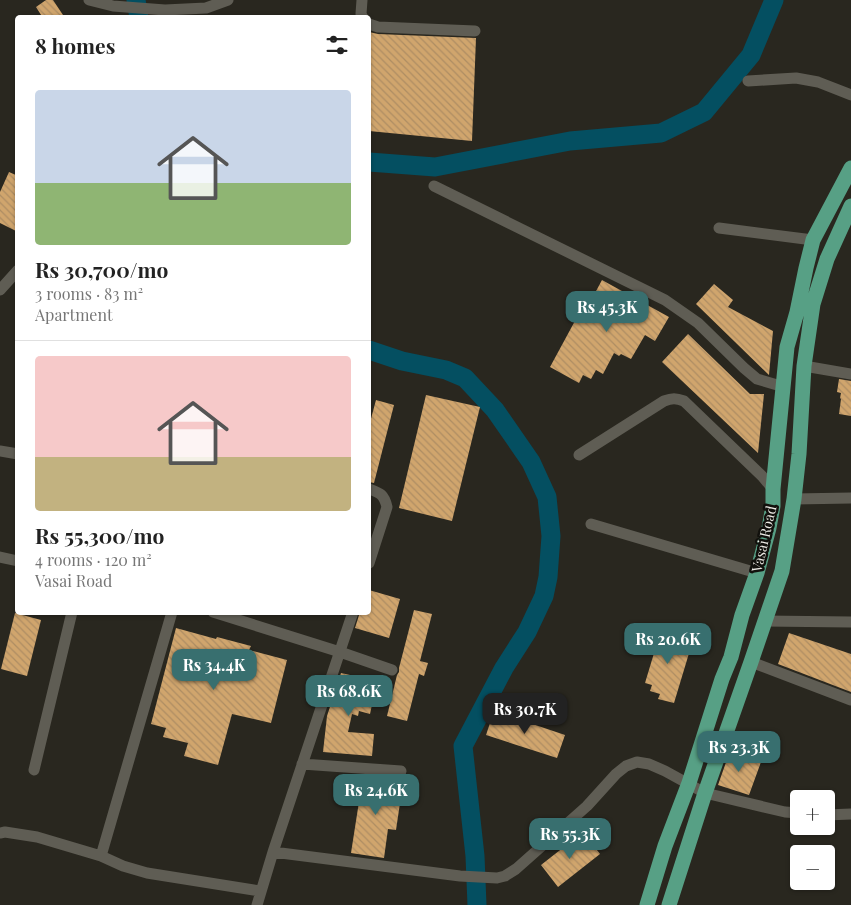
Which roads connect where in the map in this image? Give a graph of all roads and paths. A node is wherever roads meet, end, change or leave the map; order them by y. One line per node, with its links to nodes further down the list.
1 (89, 0): 5 (street)
2 (228, 0): 4 (street)
3 (362, 0): 8 (street)
4 (206, 4): 6 (street)
5 (111, 6): 6 (street); 7 (street)
6 (166, 6)
7 (110, 15)
8 (362, 15)
9 (371, 25): 10 (street)
10 (475, 31)
11 (748, 81): 12 (street)
12 (851, 95)
13 (851, 168): 17 (main road, Vasai Road)
14 (434, 186): 22 (street)
15 (851, 206): 20 (main road, Vasai Road)
16 (720, 228): 17 (street)
17 (813, 240): 22 (main road, Vasai Road)
18 (15, 273): 19 (street)
19 (0, 290)
20 (804, 366): 21 (street); 29 (main road, Vasai Road)
21 (851, 374)
22 (784, 387): 26 (main road, Vasai Road)
23 (0, 451): 24 (street)
24 (15, 454)
25 (579, 455): 26 (street)
26 (773, 489): 34 (main road, Vasai Road)
27 (371, 490): 32 (street)
28 (851, 498): 29 (street)
29 (794, 499): 39 (main road, Vasai Road)
30 (591, 524): 34 (street)
31 (0, 557): 33 (street)
32 (371, 558)
33 (15, 560)
34 (757, 574): 48 (main road, Vasai Road)
35 (71, 615): 46 (street)
36 (171, 615): 55 (street)
37 (223, 615): 41 (street)
38 (352, 615): 41 (street)
39 (764, 621): 40 (street); 42 (main road, Vasai Road)
40 (851, 622)
41 (340, 652): 43 (street); 45 (street)
42 (751, 662): 44 (street); 49 (main road, Vasai Road)
43 (392, 670)
44 (851, 700)
45 (302, 764): 47 (street); 54 (street)
46 (34, 770)
47 (400, 771)
48 (689, 784): 49 (street); 54 (street); 58 (main road, Vasai Road)
49 (705, 793): 50 (street); 59 (main road, Vasai Road)
50 (790, 812)
51 (835, 814): 52 (street)
52 (851, 814)
53 (0, 833): 55 (street)
54 (273, 852): 56 (street)
55 (101, 856): 56 (street)
56 (260, 891): 57 (street)
57 (257, 905)
58 (647, 905)
59 (669, 905)

